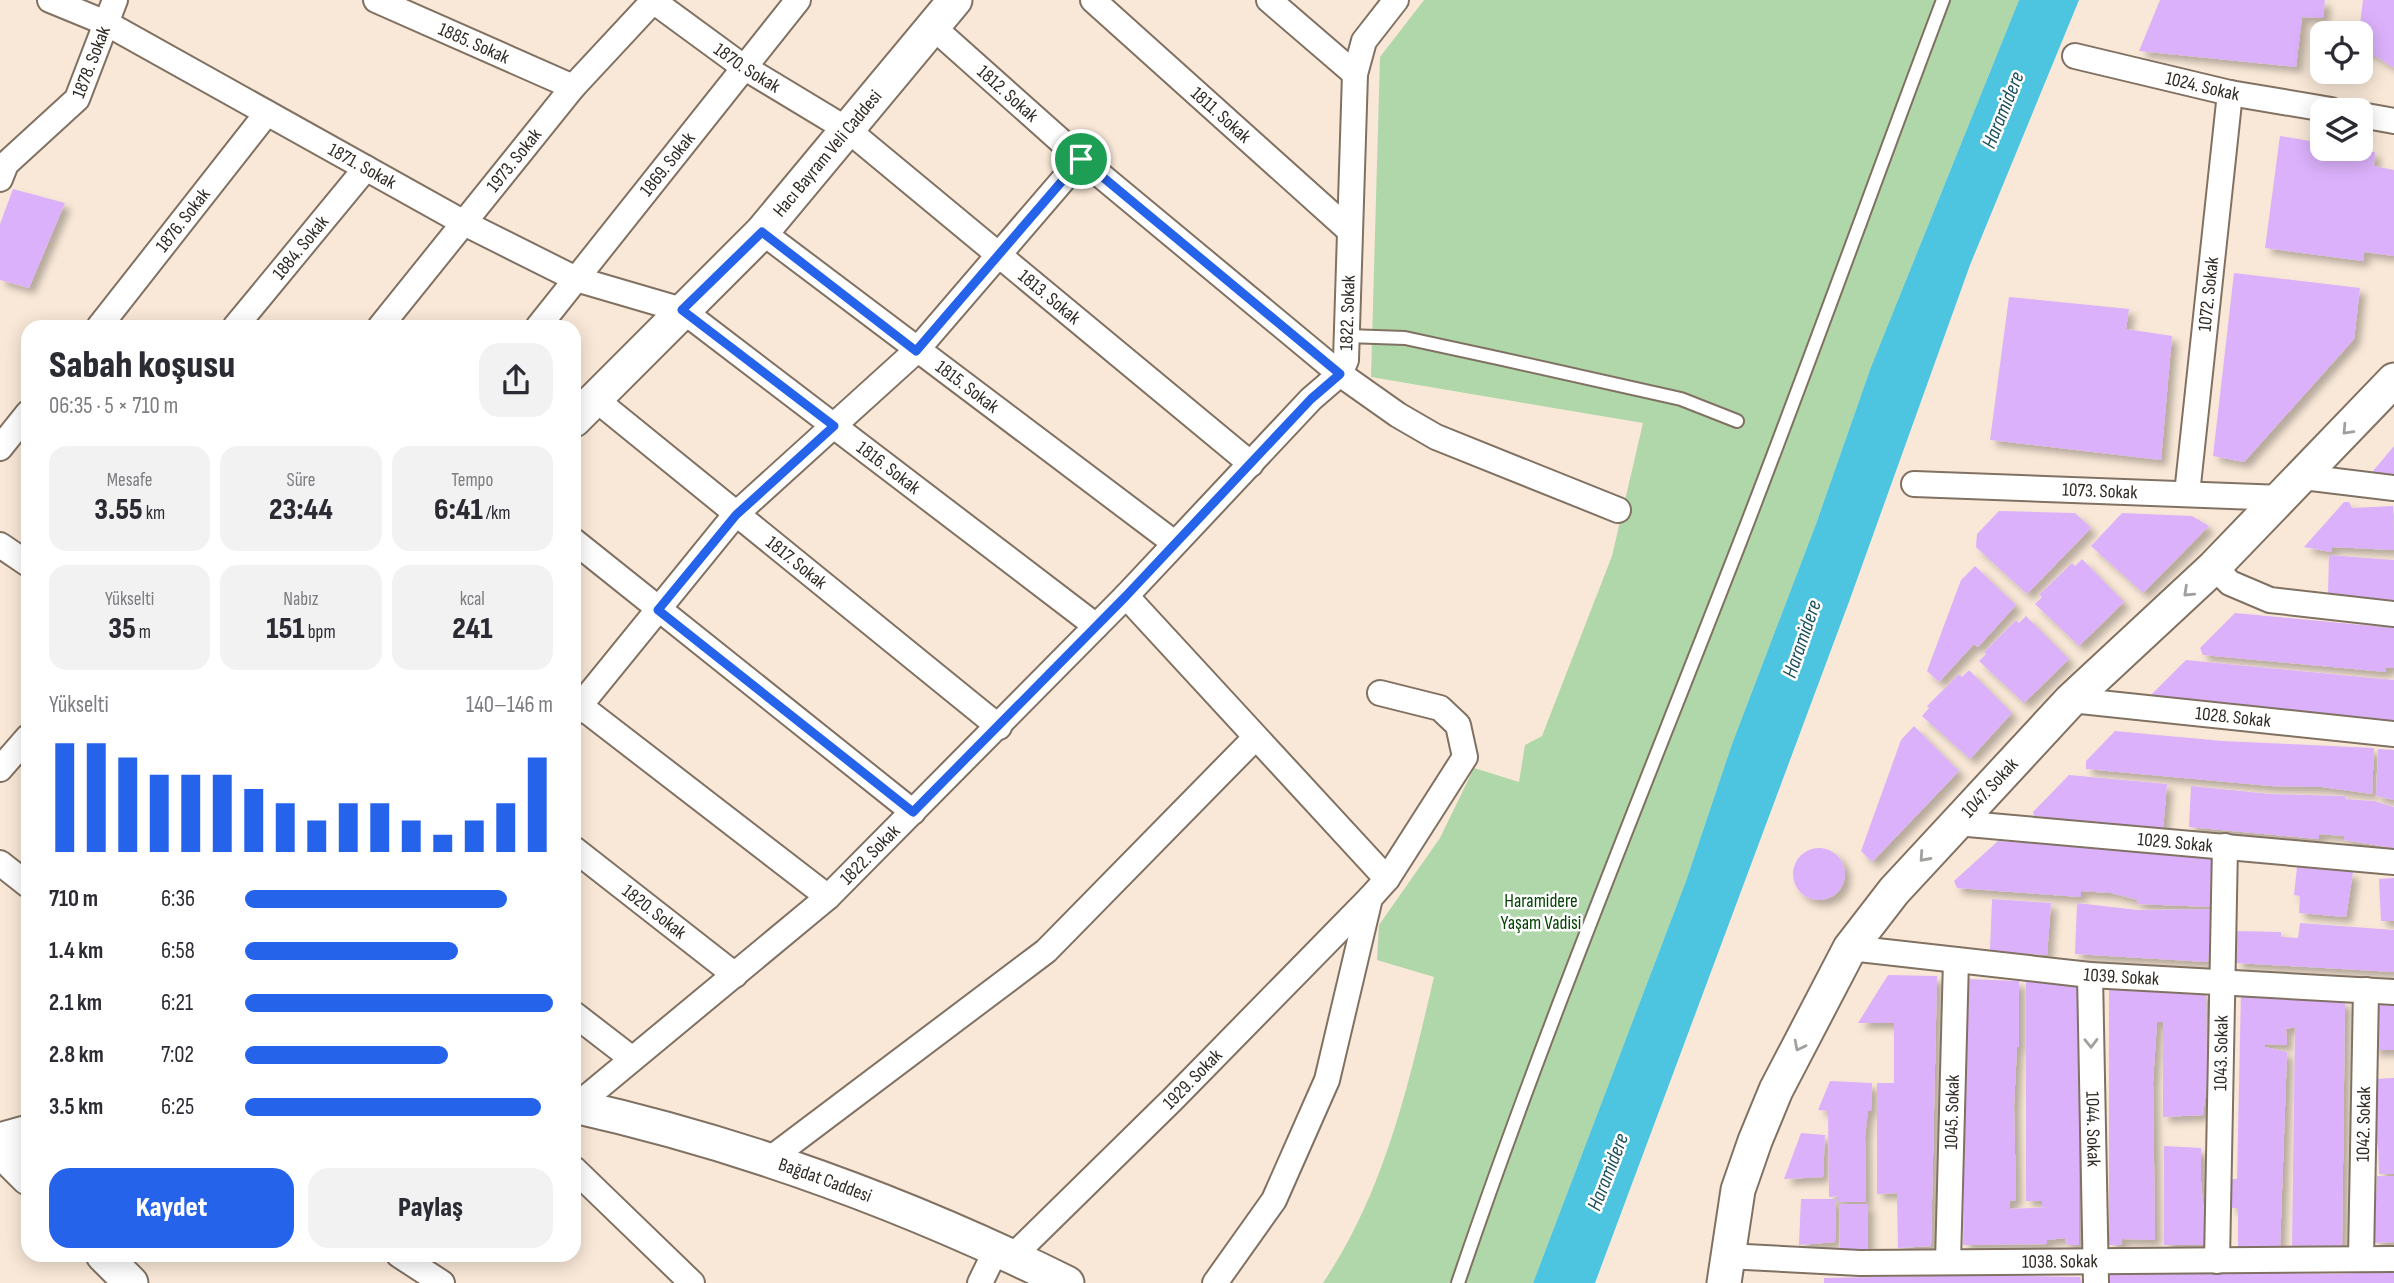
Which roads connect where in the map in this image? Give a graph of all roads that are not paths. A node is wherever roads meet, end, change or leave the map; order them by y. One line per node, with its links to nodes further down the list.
1 (50, 0): 10 (street, 1871. Sokak)
2 (376, 0): 15 (street, 1885. Sokak)
3 (653, 0): 13 (street, 1870. Sokak); 15 (street, 1973. Sokak)
4 (798, 0): 13 (street, 1869. Sokak)
5 (955, 0): 11 (main road, Hacı Bayram Veli Caddesi)
6 (1094, 0): 26 (street, 1811. Sokak)
7 (1269, 0): 14 (street)
8 (1396, 0): 14 (street, 1822. Sokak)
9 (1943, 0): 110 (lane)
10 (110, 11): 18 (street, 1871. Sokak); 24 (street, 1878. Sokak)
11 (933, 27): 21 (main road, Hacı Bayram Veli Caddesi); 22 (street, 1812. Sokak)
12 (2075, 56): 16 (street, 1024. Sokak)
13 (742, 66): 21 (street, 1870. Sokak); 29 (street, 1869. Sokak)
14 (1355, 74): 26 (street, 1822. Sokak)
15 (573, 87): 25 (street, 1973. Sokak)
16 (2230, 93): 17 (street, 1024. Sokak); 48 (street, 1072. Sokak)
17 (2310, 106)
18 (267, 113): 23 (street, 1871. Sokak); 31 (street, 1876. Sokak)
19 (2373, 117): 20 (street)
20 (2394, 121)
21 (848, 130): 27 (main road, Hacı Bayram Veli Caddesi); 28 (street, 1813. Sokak)
22 (1081, 159): 28 (street); 37 (street, 1812. Sokak)
23 (366, 168): 25 (street, 1871. Sokak); 32 (street, 1884. Sokak)
24 (0, 179)
25 (466, 224): 29 (street, 1871. Sokak); 33 (street, 1973. Sokak)
26 (1349, 230): 35 (street, 1822. Sokak)
27 (762, 232): 30 (main road, Hacı Bayram Veli Caddesi); 36 (street, 1815. Sokak)
28 (997, 254): 36 (street); 44 (street, 1813. Sokak)
29 (576, 279): 30 (street, 1871. Sokak); 34 (street, 1869. Sokak)
30 (682, 310): 39 (main road, Hacı Bayram Veli Caddesi); 42 (street, 1816. Sokak)
31 (104, 320)
32 (241, 320)
33 (386, 320)
34 (544, 320)
35 (1347, 336): 37 (street, 1822. Sokak); 40 (lane)
36 (916, 351): 42 (street); 51 (street, 1815. Sokak)
37 (1340, 374): 44 (street, 1822. Sokak); 49 (street, 1812. Sokak)
38 (2394, 380): 46 (main road, 1047. Sokak, one-way to 46)
39 (584, 409): 50 (street, 1817. Sokak)
40 (1737, 421)
41 (21, 422): 43 (street)
42 (834, 426): 50 (street); 59 (street, 1816. Sokak)
43 (0, 447)
44 (1251, 464): 51 (street, 1822. Sokak)
45 (1914, 484): 48 (street, 1073. Sokak)
46 (2293, 488): 47 (street, 1073. Sokak); 48 (street, 1073. Sokak); 55 (main road, 1047. Sokak)
47 (2394, 488)
48 (2187, 494)
49 (1618, 510)
50 (736, 515): 57 (street); 64 (street, 1817. Sokak)
51 (1173, 542): 56 (street, 1822. Sokak)
52 (0, 545): 54 (street)
53 (581, 547): 57 (street)
54 (21, 559)
55 (2214, 567): 58 (street); 62 (main road, 1047. Sokak, one-way to 62)
56 (1126, 596): 59 (street, 1822. Sokak); 66 (street)
57 (658, 610): 61 (street); 69 (street)
58 (2394, 614)
59 (1096, 626): 64 (street, 1822. Sokak)
60 (1380, 694): 75 (street, 1929. Sokak)
61 (581, 700)
62 (2071, 700): 65 (street, 1028. Sokak); 70 (main road, 1047. Sokak)
63 (581, 710): 77 (street)
64 (999, 727): 69 (street, 1822. Sokak)
65 (2394, 734)
66 (1255, 738): 75 (street); 92 (street)
67 (21, 745): 68 (street)
68 (0, 769)
69 (913, 812): 77 (street, 1822. Sokak)
70 (1956, 823): 71 (street, 1029. Sokak); 79 (main road, 1047. Sokak, one-way to 79)
71 (2225, 846): 73 (street, 1029. Sokak); 83 (street, 1043. Sokak)
72 (581, 854): 81 (street, 1820. Sokak)
73 (2394, 862)
74 (0, 863): 76 (street)
75 (1387, 879): 78 (street, 1929. Sokak)
76 (21, 880)
77 (828, 897): 81 (street, 1822. Sokak)
78 (1370, 898): 95 (street, 1929. Sokak); 109 (street)
79 (1850, 948): 80 (street, 1039. Sokak); 102 (main road, 1047. Sokak, one-way to 102)
80 (1956, 960): 82 (street, 1039. Sokak); 101 (street, 1045. Sokak)
81 (735, 975): 87 (street, 1822. Sokak)
82 (2090, 975): 83 (street, 1039. Sokak); 103 (street, 1044. Sokak, one-way to 103)
83 (2224, 984): 84 (street, 1039. Sokak); 98 (street, 1043. Sokak)
84 (2366, 990): 85 (street, 1039. Sokak); 96 (street, 1042. Sokak)
85 (2394, 992)
86 (581, 1019): 87 (street)
87 (631, 1058): 88 (street, 1822. Sokak)
88 (581, 1101)
89 (581, 1108): 92 (main road, Bağdat Caddesi)
90 (21, 1134): 91 (main road)
91 (0, 1141): 93 (main road)
92 (771, 1160): 95 (main road, Bağdat Caddesi)
93 (21, 1171)
94 (581, 1176): 106 (street)
95 (1004, 1253): 107 (street, 1929. Sokak); 108 (main road, Bağdat Caddesi)
96 (2361, 1259): 97 (street, 1038. Sokak); 98 (street, 1038. Sokak)
97 (2394, 1259)
98 (2217, 1261): 103 (street, 1038. Sokak)
99 (110, 1262): 105 (main road)
100 (407, 1262): 104 (street)
101 (1948, 1262): 102 (street, 1038. Sokak); 103 (street, 1038. Sokak)
102 (1725, 1269)
103 (2096, 1272)
104 (428, 1279)
105 (131, 1283)
106 (692, 1283)
107 (980, 1283)
108 (1066, 1283)
109 (1215, 1283)
110 (1458, 1283)

